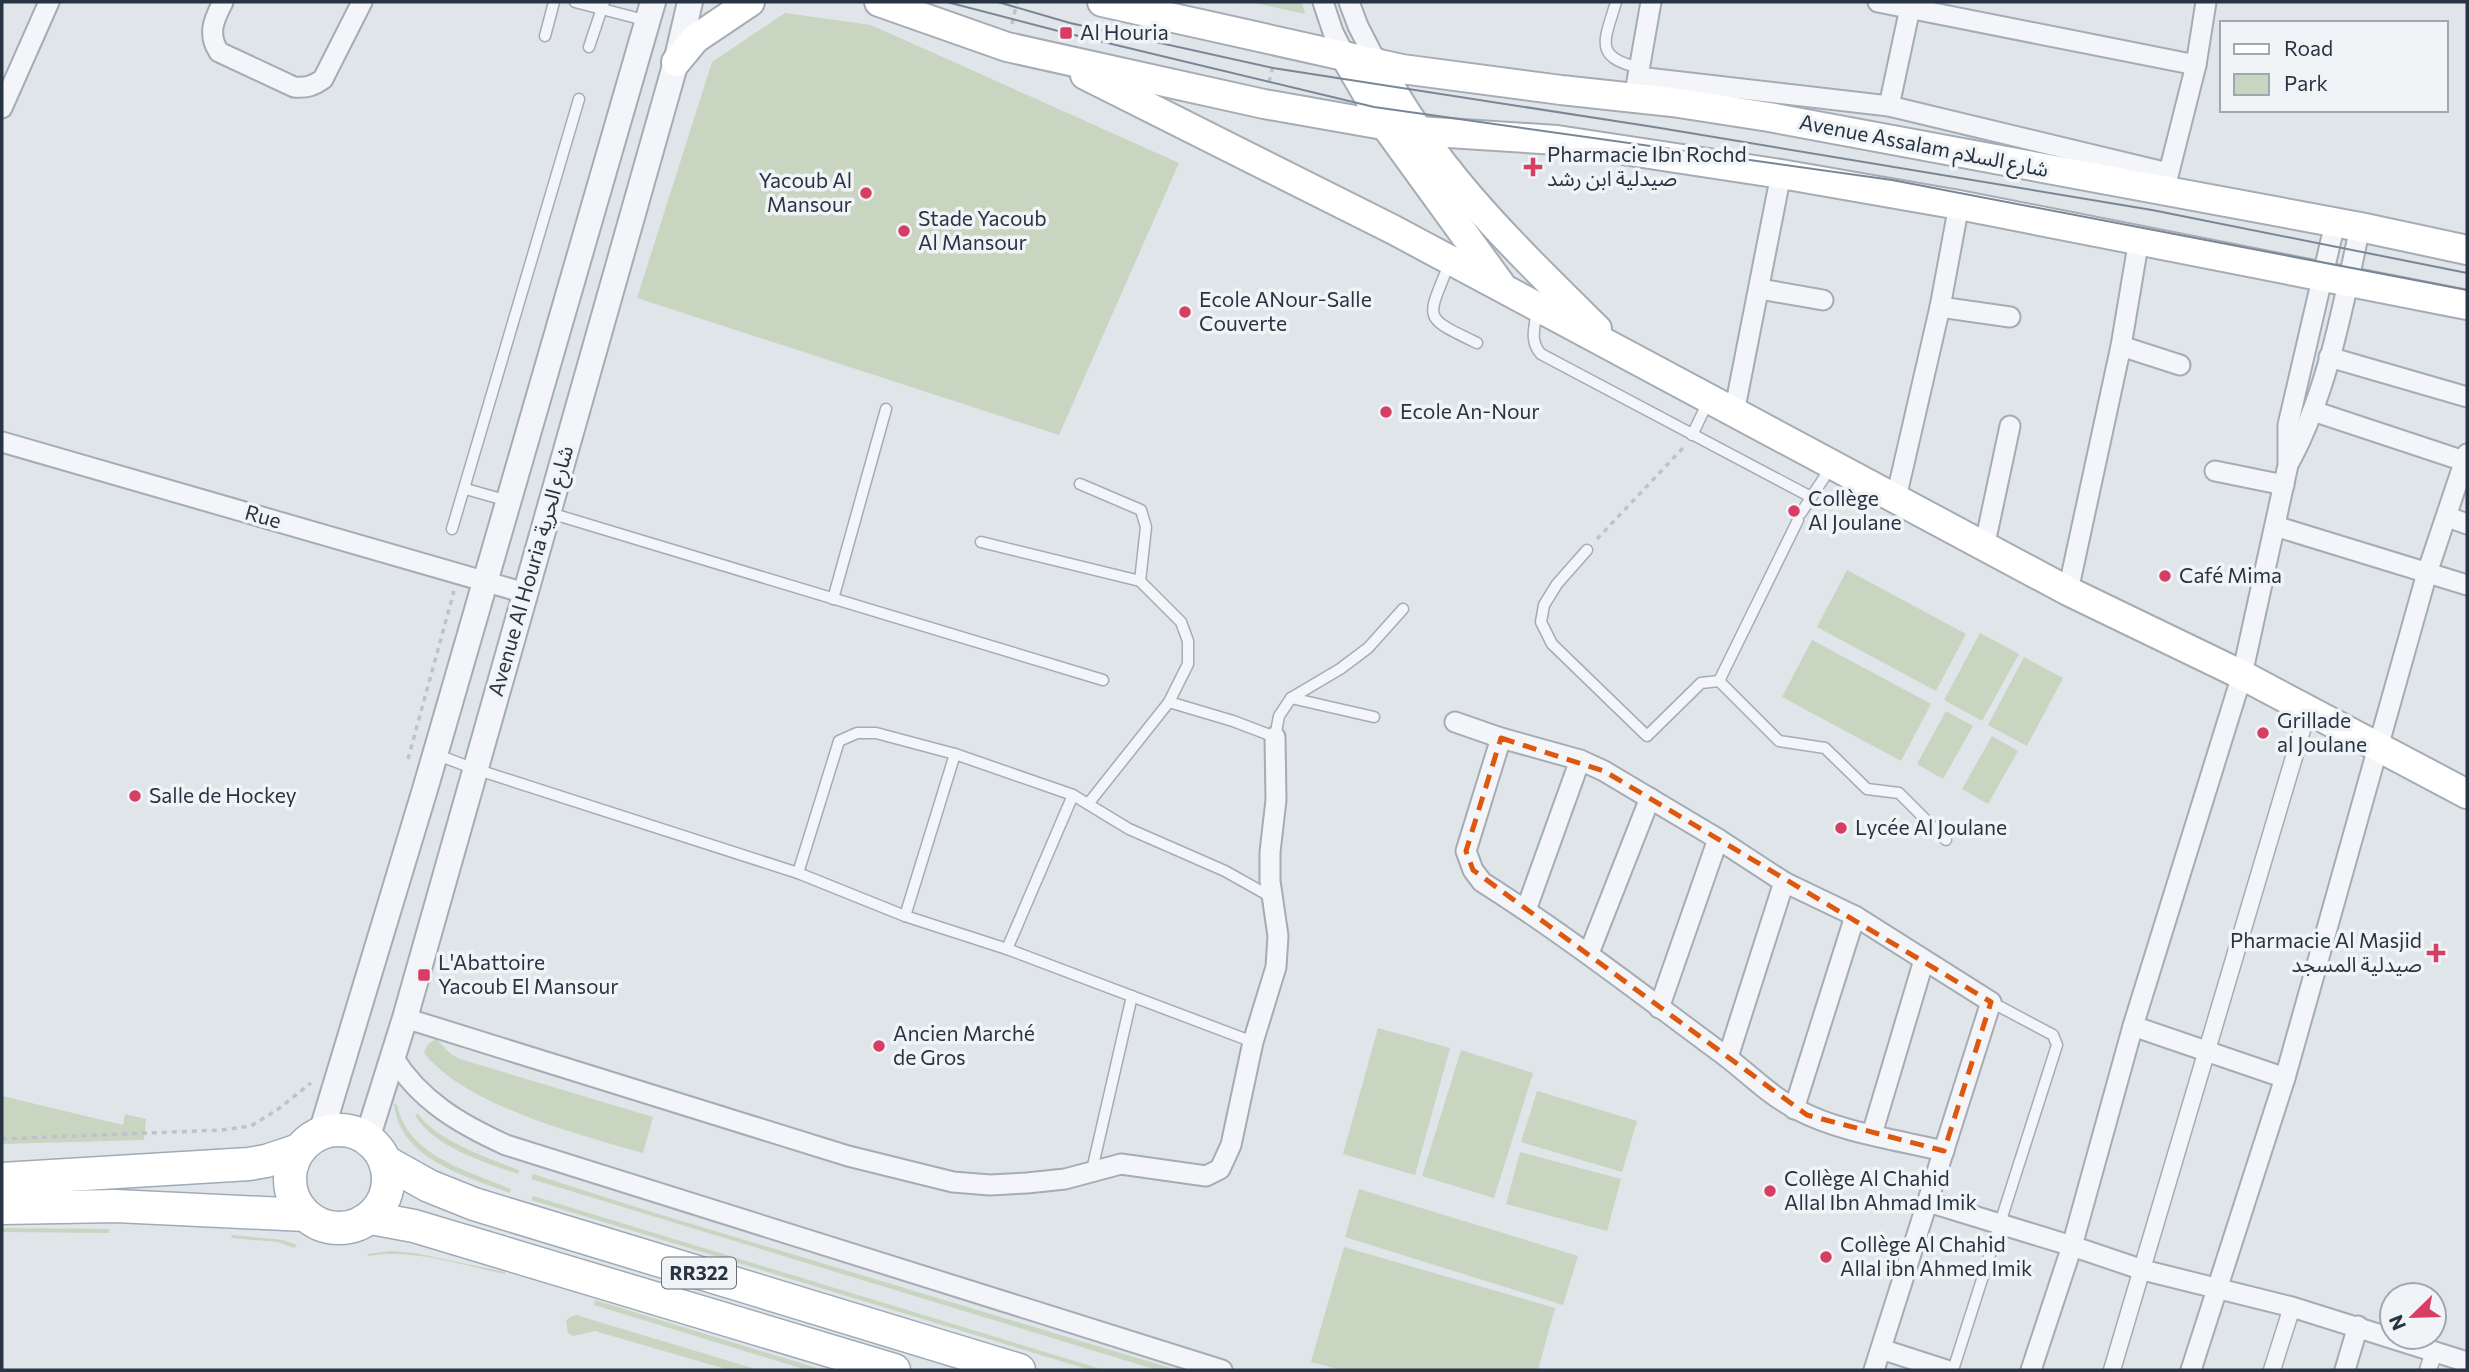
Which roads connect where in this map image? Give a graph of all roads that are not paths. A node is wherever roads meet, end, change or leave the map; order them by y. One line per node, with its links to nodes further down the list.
1 (49, 2): 29 (street)
2 (223, 2): 3 (street)
3 (362, 2)
4 (554, 2): 19 (lane)
5 (575, 2): 16 (lane)
6 (691, 2): 23 (street, Avenue Al Houria شارع الحرية)
7 (750, 2): 23 (main road)
8 (879, 2): 21 (main road)
9 (1102, 2): 22 (main road, Avenue Assalam شارع السلام)
10 (1323, 2): 22 (street)
11 (1349, 2): 24 (street)
12 (1616, 2): 26 (lane)
13 (1651, 2): 26 (street)
14 (1878, 2): 17 (street)
15 (2206, 2): 25 (street)
16 (603, 5): 18 (lane); 20 (lane)
17 (1921, 7): 25 (street); 28 (street)
18 (651, 11): 68 (street, Avenue Al Houria شارع الحرية)
19 (545, 36)
20 (589, 47)
21 (1048, 56): 30 (main road); 38 (main road)
22 (1345, 56): 24 (main road, Avenue Assalam شارع السلام); 30 (main road)
23 (676, 62): 69 (street, Avenue Al Houria شارع الحرية)
24 (1377, 63): 26 (main road, Avenue Assalam شارع السلام); 31 (main road)
25 (2196, 65): 33 (street)
26 (1637, 81): 28 (street); 33 (main road, Avenue Assalam شارع السلام)
27 (579, 99): 65 (lane)
28 (1889, 106): 33 (street)
29 (2, 108)
30 (1385, 125): 31 (main road); 41 (main road)
31 (1417, 131): 32 (main road); 49 (main road)
32 (1781, 174): 34 (main road); 40 (street)
33 (2166, 182): 35 (main road, Avenue Assalam شارع السلام)
34 (1959, 205): 36 (main road); 44 (street)
35 (2347, 225): 37 (main road, Avenue Assalam شارع السلام); 39 (street)
36 (2139, 239): 39 (main road); 48 (street)
37 (2467, 250)
38 (1451, 261): 41 (main road); 47 (lane)
39 (2335, 278): 43 (main road); 50 (street); 63 (street)
40 (1760, 289): 42 (street); 56 (street)
41 (1505, 290): 45 (main road)
42 (1823, 300)
43 (2467, 305)
44 (1940, 307): 46 (street); 67 (street)
45 (1538, 308): 49 (main road); 58 (lane)
46 (2010, 317)
47 (1477, 343)
48 (2120, 346): 51 (street); 81 (street)
49 (1619, 351): 53 (main road)
50 (2329, 357): 52 (street); 55 (street)
51 (2180, 365)
52 (2467, 397)
53 (1710, 400): 56 (main road); 58 (lane)
54 (886, 409): 83 (lane)
55 (2313, 411): 60 (street); 63 (street)
56 (1734, 413): 61 (main road)
57 (2010, 426): 75 (street)
58 (1692, 435): 66 (lane)
59 (2, 442): 79 (street, Rue)
60 (2467, 459): 70 (street)
61 (1832, 465): 66 (lane); 67 (main road)
62 (2215, 471): 63 (street)
63 (2286, 475): 72 (street)
64 (1080, 484): 78 (lane)
65 (466, 489): 68 (lane); 73 (lane)
66 (1811, 497): 87 (lane)
67 (1896, 498): 75 (main road)
68 (508, 501): 79 (street, Avenue Al Houria شارع الحرية)
69 (548, 513): 82 (street, Avenue Al Houria شارع الحرية); 83 (lane)
70 (2448, 517): 71 (street); 77 (street)
71 (2467, 524)
72 (2276, 526): 77 (street); 85 (street)
73 (453, 529)
74 (981, 541): 78 (lane)
75 (1984, 548): 81 (main road)
76 (1587, 550): 87 (lane)
77 (2427, 573): 80 (street); 95 (street)
78 (1140, 581): 89 (lane)
79 (485, 582): 82 (street, Rue); 96 (street, Avenue Al Houria شارع الحرية)
80 (2467, 585)
81 (2068, 591): 85 (main road)
82 (524, 593): 99 (street, Avenue Al Houria شارع الحرية)
83 (833, 599): 86 (lane)
84 (1403, 609): 88 (lane)
85 (2242, 675): 90 (main road); 119 (street)
86 (1102, 680)
87 (1719, 681): 105 (lane)
88 (1291, 698): 91 (lane); 93 (lane)
89 (1169, 702): 93 (lane); 103 (lane)
90 (2308, 710): 95 (main road); 121 (street)
91 (1374, 717)
92 (1454, 722): 94 (street)
93 (1275, 737): 108 (street)
94 (1501, 738): 98 (street); 109 (street)
95 (2379, 747): 100 (main road); 124 (street)
96 (435, 754): 99 (lane); 127 (street, Avenue Al Houria شارع الحرية)
97 (955, 754): 101 (lane); 106 (lane); 110 (lane)
98 (1580, 760): 102 (street); 109 (street)
99 (475, 769): 106 (lane); 118 (street, Avenue Al Houria شارع الحرية)
100 (2467, 793)
101 (1073, 795): 103 (lane); 112 (lane)
102 (1650, 798): 104 (street); 113 (street)
103 (1088, 804): 108 (lane)
104 (1718, 839): 107 (street); 117 (street)
105 (1946, 840)
106 (798, 873): 110 (lane)
107 (1784, 882): 111 (street); 123 (street)
108 (1273, 898): 120 (street)
109 (1526, 910): 113 (street)
110 (905, 916): 112 (lane)
111 (1855, 916): 114 (street); 125 (street)
112 (1007, 950): 115 (lane)
113 (1589, 953): 117 (street)
114 (1924, 960): 116 (street); 126 (street)
115 (1132, 996): 120 (lane); 130 (lane)
116 (1991, 1002): 129 (street); 136 (lane)
117 (1659, 1008): 123 (street)
118 (405, 1018): 122 (street, Avenue Al Houria شارع الحرية); 130 (street)
119 (2133, 1026): 121 (street); 137 (street)
120 (1253, 1042): 130 (street)
121 (2208, 1053): 124 (street); 138 (street)
122 (393, 1057): 128 (street, Avenue Al Houria شارع الحرية); 147 (street)
123 (1728, 1058): 125 (street)
124 (2285, 1078): 139 (street)
125 (1794, 1108): 126 (street)
126 (1872, 1133): 129 (street)
127 (310, 1142): 128 (main road, RR322); 131 (main road, RR322); 134 (main road)
128 (377, 1151): 135 (main road); 146 (main road, RR322)
129 (1944, 1151): 132 (street)
130 (1092, 1170)
131 (2, 1179)
132 (1928, 1202): 136 (street); 142 (street)
133 (2, 1208): 134 (main road)
134 (305, 1214): 135 (main road)
135 (372, 1217): 145 (main road, RR322)
136 (1998, 1224): 137 (street); 150 (lane)
137 (2072, 1246): 138 (street); 151 (street)
138 (2143, 1270): 139 (street); 152 (street)
139 (2218, 1288): 140 (street); 153 (street)
140 (2292, 1307): 141 (street); 154 (street)
141 (2358, 1326): 143 (street); 155 (street)
142 (1881, 1349): 148 (street); 149 (street)
143 (2431, 1361): 144 (street)
144 (2467, 1362)
145 (894, 1370)
146 (1019, 1370)
147 (1222, 1370)
148 (1874, 1370)
149 (1946, 1370)
150 (1953, 1370)
151 (2031, 1370)
152 (2112, 1370)
153 (2191, 1370)
154 (2272, 1370)
155 (2345, 1370)

